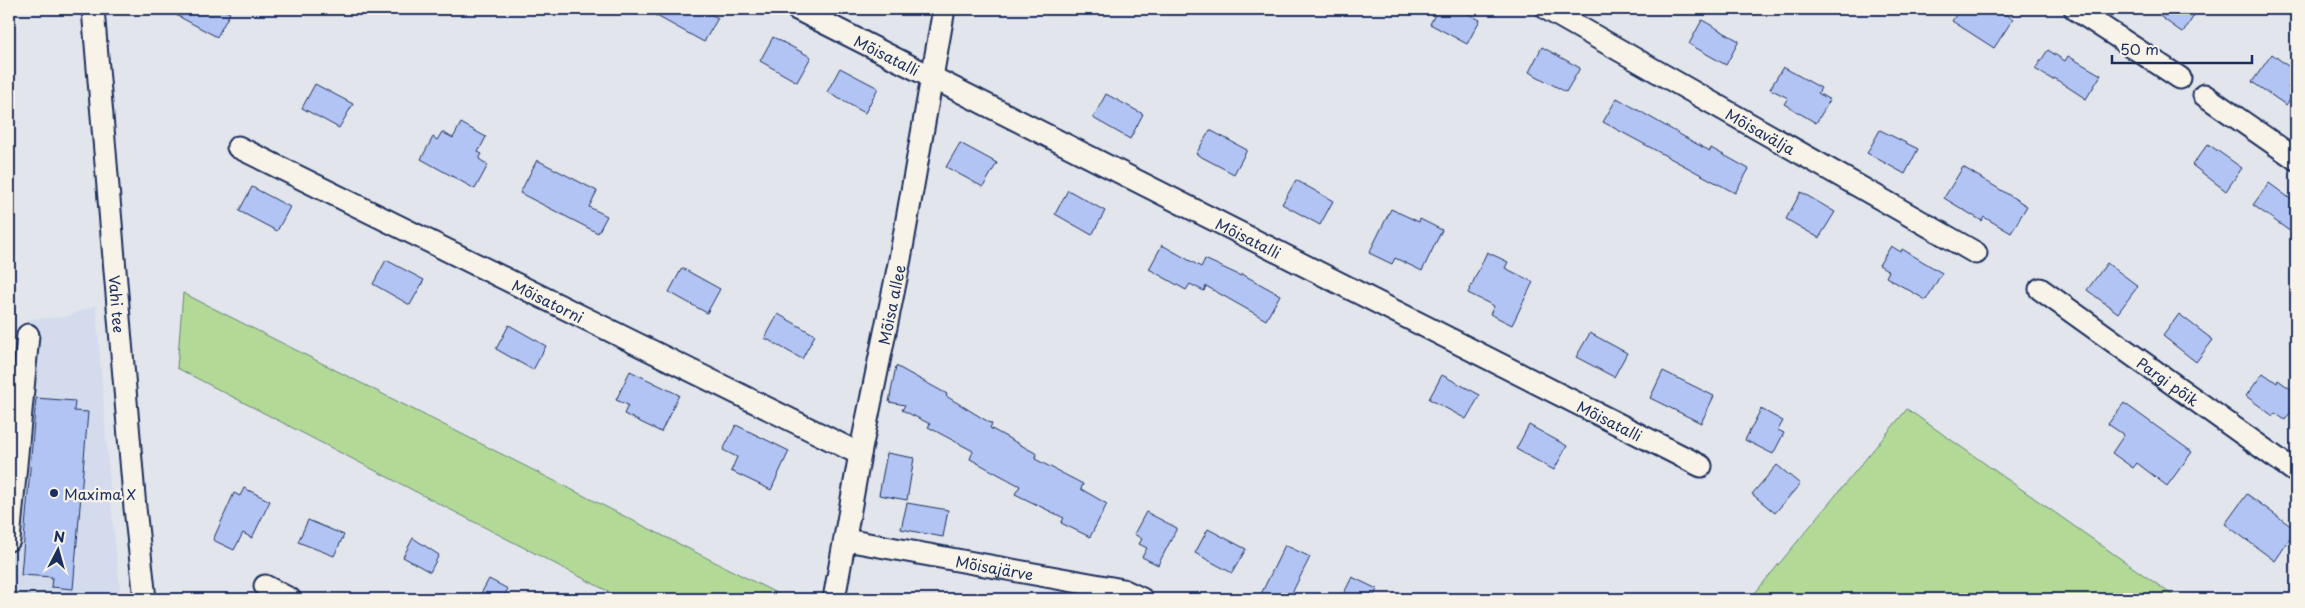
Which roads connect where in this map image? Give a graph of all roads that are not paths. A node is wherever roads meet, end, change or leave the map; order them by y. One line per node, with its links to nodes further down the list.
1 (93, 9): 20 (street, Vahi tee)
2 (797, 9): 6 (street, Mõisatalli)
3 (944, 9): 6 (street, Mõisa allee)
4 (1547, 9): 11 (street, Mõisavälja)
5 (2076, 9): 7 (street)
6 (932, 76): 14 (street, Mõisa allee); 15 (street, Mõisatalli)
7 (2180, 78)
8 (2204, 95): 10 (street)
9 (238, 147): 14 (street, Mõisatorni)
10 (2296, 159)
11 (1976, 253)
12 (2040, 289): 16 (street, Pargi põik)
13 (28, 335): 17 (street)
14 (860, 454): 18 (street, Mõisa allee)
15 (1701, 466)
16 (2296, 472)
17 (9, 540)
18 (846, 540): 22 (street, Mõisa allee); 23 (street, Mõisajärve)
19 (265, 586): 21 (street)
20 (145, 599)
21 (290, 599)
22 (834, 599)
23 (1142, 599)

